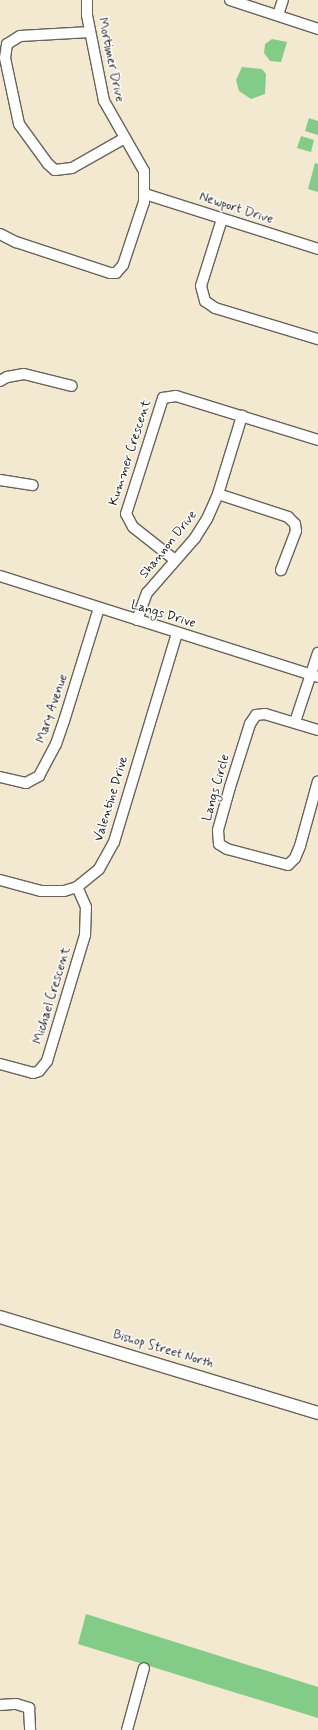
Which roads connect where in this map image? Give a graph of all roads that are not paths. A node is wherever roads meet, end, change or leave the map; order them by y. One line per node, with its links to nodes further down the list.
1 (87, 0): 6 (street, Mortimer Drive)
2 (230, 0): 4 (street)
3 (283, 0): 4 (street)
4 (278, 15): 5 (street)
5 (318, 29)
6 (90, 32): 7 (street, Mortimer Drive); 7 (street)
7 (124, 138): 8 (street, Mortimer Drive)
8 (145, 194): 9 (street, Newport Drive); 10 (street, Mortimer Drive)
9 (222, 218): 11 (street, Newport Drive); 12 (street)
10 (0, 234)
11 (318, 249)
12 (318, 339)
13 (0, 381): 14 (street)
14 (72, 386)
15 (242, 416): 16 (street, Kummer Crescent); 19 (street, Shannon Drive); 20 (street, Kummer Crescent)
16 (318, 440)
17 (0, 480): 18 (street)
18 (33, 485)
19 (218, 494): 20 (street, Shannon Drive); 21 (street)
20 (175, 560): 24 (street, Shannon Drive)
21 (281, 570)
22 (0, 576): 23 (street, Langs Drive)
23 (99, 608): 24 (street, Langs Drive); 30 (street, Mary Avenue)
24 (136, 620): 25 (street, Langs Drive)
25 (177, 633): 27 (street, Langs Drive); 33 (street, Valentine Drive)
26 (318, 653): 27 (street)
27 (314, 676): 28 (street)
28 (294, 722): 29 (street, Langs Circle); 31 (street, Langs Circle)
29 (318, 730)
30 (0, 777)
31 (318, 781)
32 (0, 880): 33 (street, Valentine Drive)
33 (77, 887): 34 (street, Michael Crescent)
34 (0, 1064)
35 (0, 1317): 36 (main road, Bishop Street North)
36 (318, 1413)
37 (144, 1668): 40 (street)
38 (0, 1705): 39 (street)
39 (30, 1730)
40 (127, 1730)

